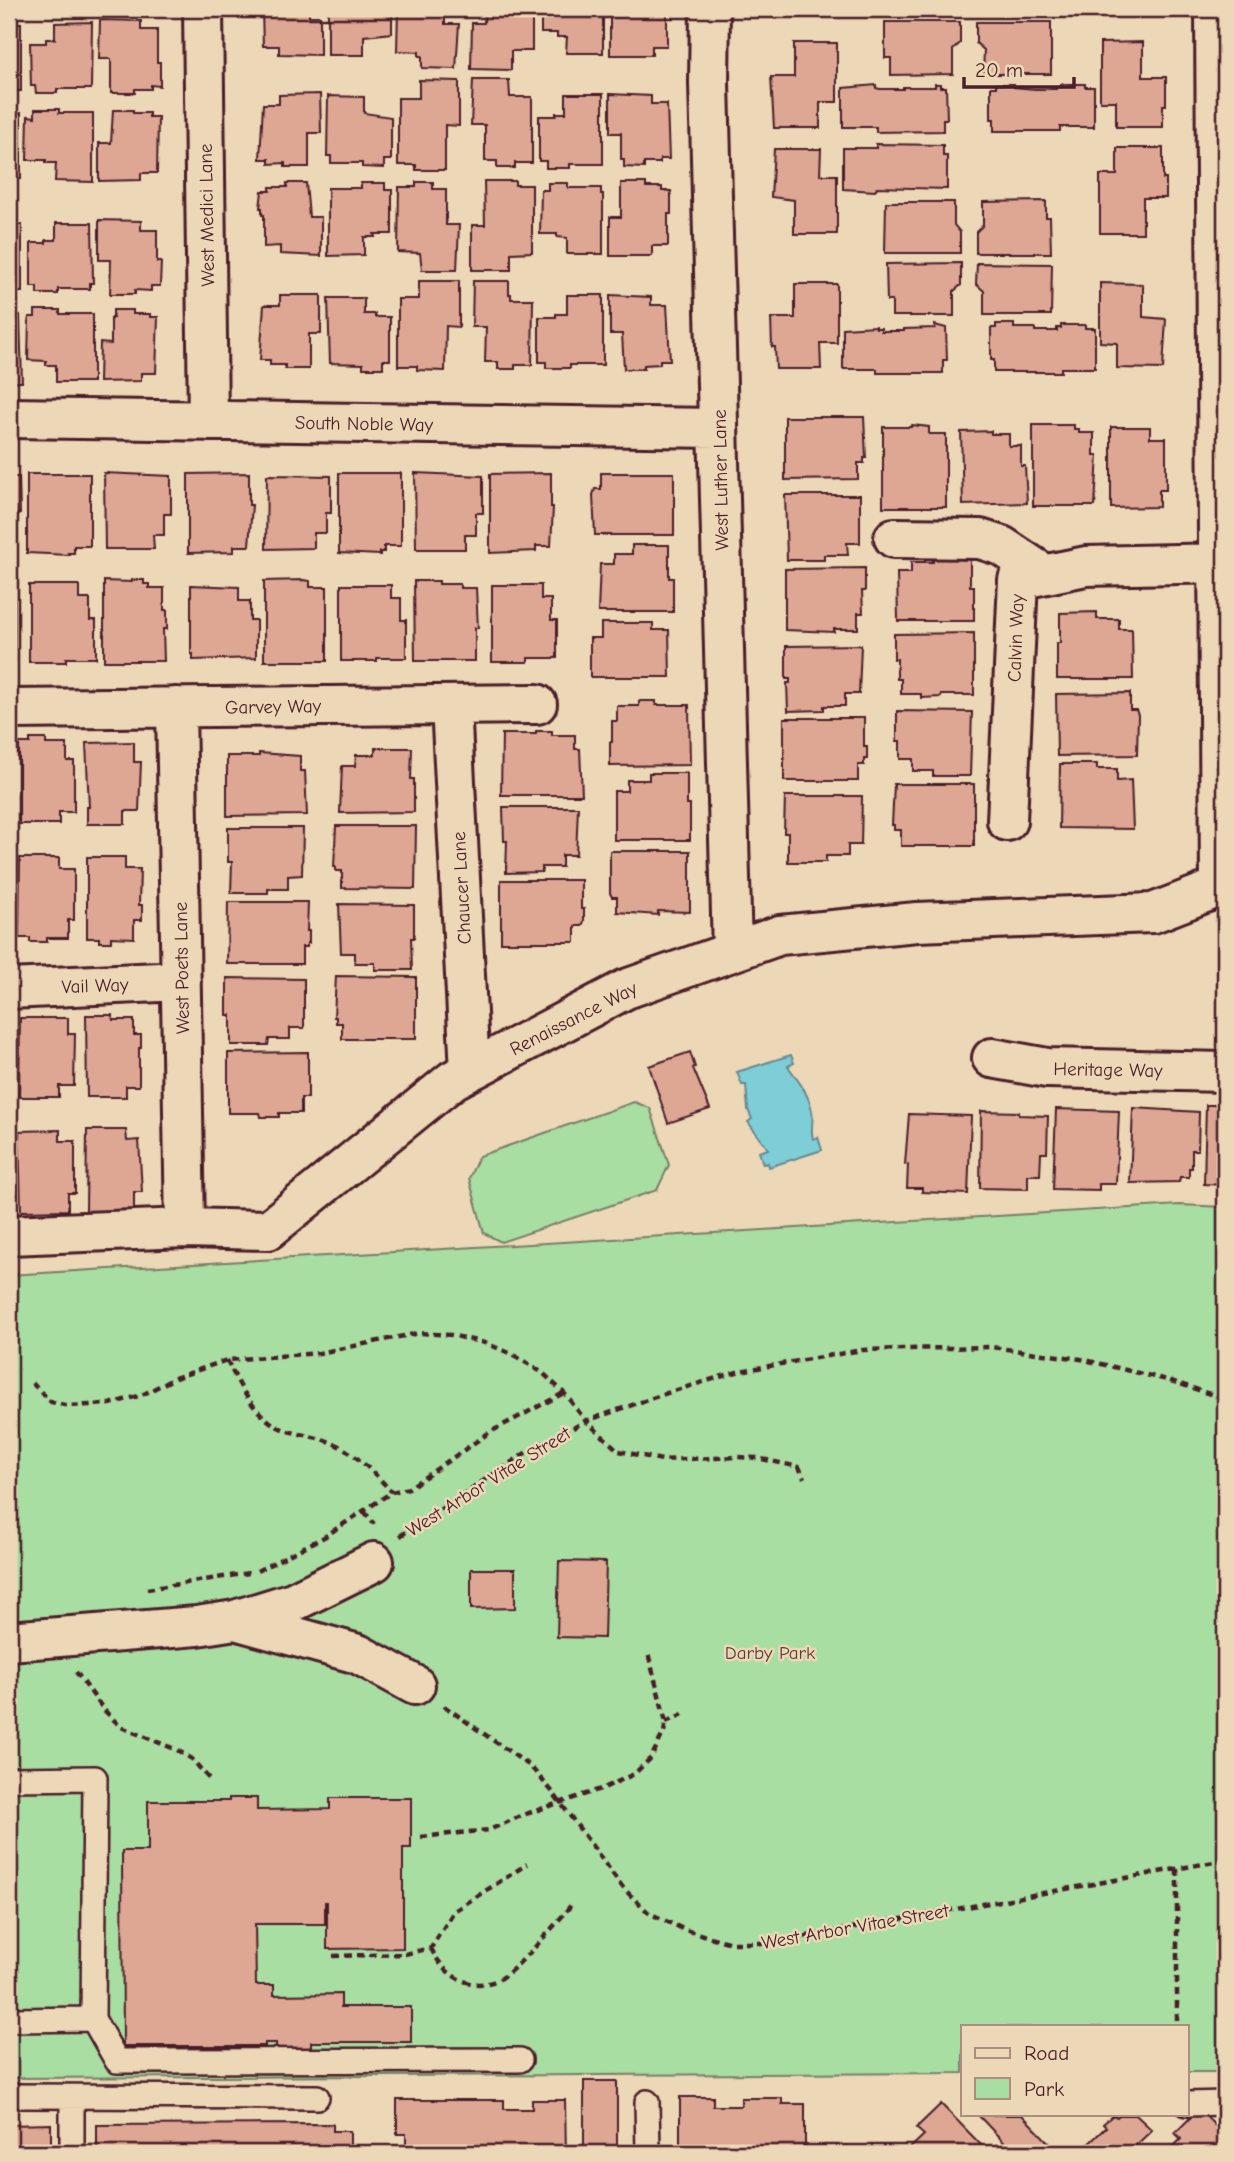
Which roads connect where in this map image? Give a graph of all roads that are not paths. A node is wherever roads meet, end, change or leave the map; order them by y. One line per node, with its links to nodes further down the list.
1 (203, 9): 6 (street, West Medici Lane)
2 (710, 9): 7 (street, West Luther Lane)
3 (1215, 9): 4 (street)
4 (1221, 373): 9 (street)
5 (9, 418): 6 (street, South Noble Way)
6 (208, 421): 7 (street, South Noble Way)
7 (718, 428): 17 (street, West Luther Lane)
8 (894, 538): 10 (street)
9 (1222, 563): 10 (street, Calvin Way); 16 (street)
10 (1044, 574): 15 (street, Calvin Way)
11 (537, 704): 12 (street, Garvey Way)
12 (451, 705): 13 (street, Garvey Way); 21 (street, Chaucer Lane)
13 (176, 707): 14 (street, Garvey Way); 18 (street, West Poets Lane)
14 (9, 709)
15 (1007, 821)
16 (1222, 886): 17 (street, Renaissance Way)
17 (732, 951): 21 (street, Renaissance Way)
18 (181, 981): 19 (street, Vail Way); 23 (street, West Poets Lane)
19 (9, 989)
20 (992, 1058): 22 (street, Heritage Way)
21 (470, 1071): 23 (street, Renaissance Way)
22 (1225, 1072)
23 (185, 1228): 24 (street, Renaissance Way)
24 (9, 1235)
25 (374, 1562): 26 (street)
26 (234, 1620): 27 (street); 28 (street)
27 (9, 1641)
28 (415, 1685)
29 (9, 1779): 30 (lane)
30 (93, 2019): 31 (lane); 32 (lane)
31 (9, 2020)
32 (520, 2060)
33 (9, 2096): 34 (lane)
34 (72, 2096): 35 (lane); 39 (lane)
35 (317, 2097)
36 (647, 2102): 40 (lane)
37 (1225, 2103): 38 (lane)
38 (1188, 2104)
39 (72, 2153)
40 (648, 2153)

